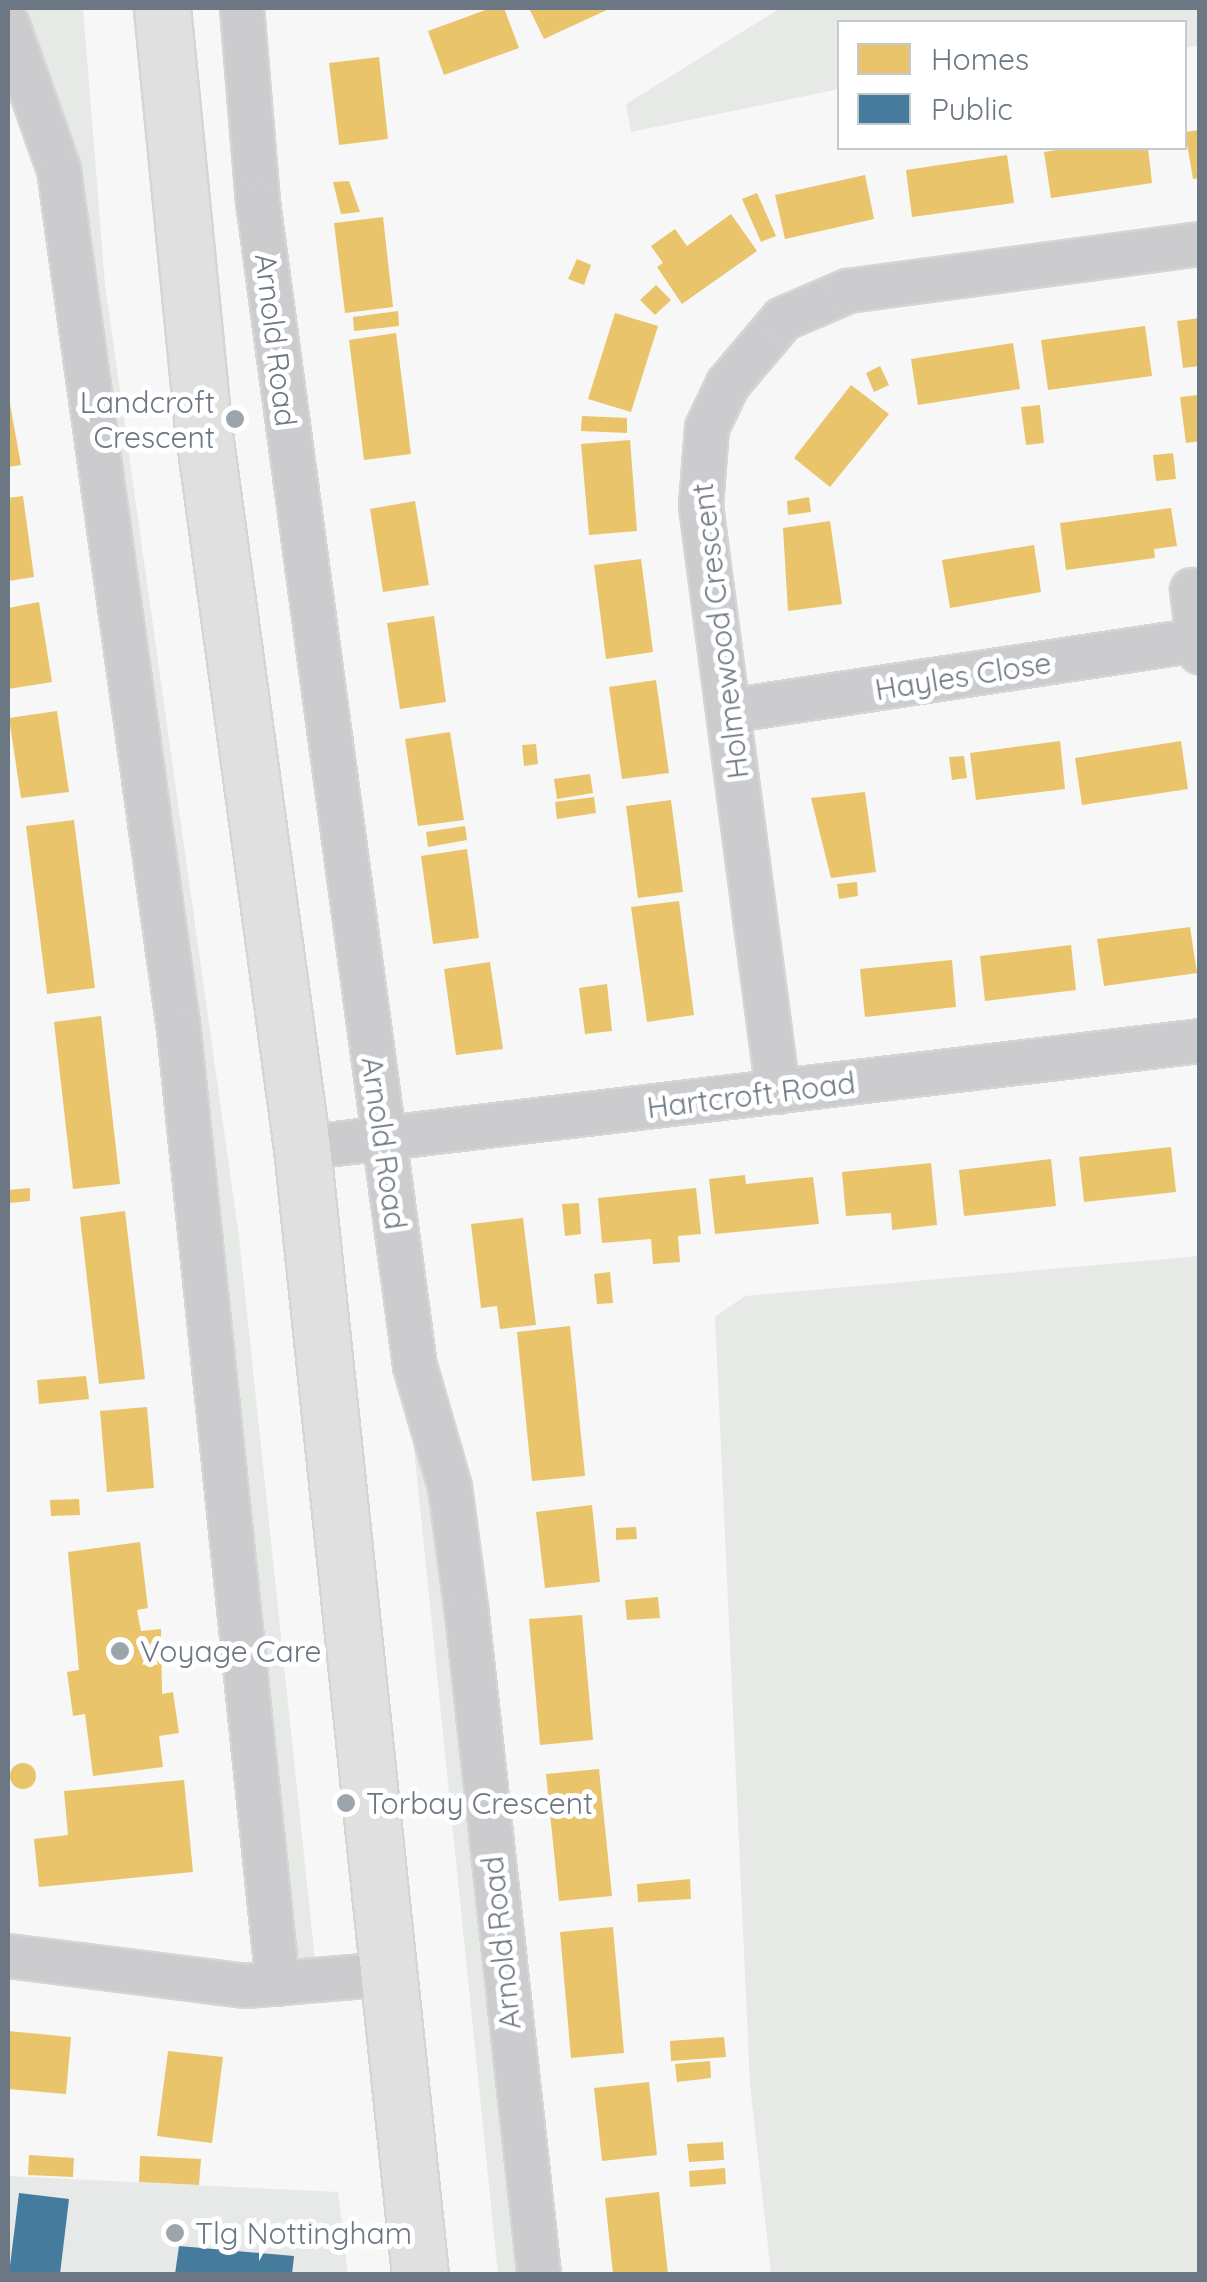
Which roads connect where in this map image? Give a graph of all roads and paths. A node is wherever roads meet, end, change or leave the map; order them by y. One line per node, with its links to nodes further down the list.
1 (162, 8): 11 (main road)
2 (242, 8): 10 (street, Arnold Road)
3 (8, 25): 14 (street)
4 (1200, 244): 7 (street, Holmewood Crescent)
5 (1192, 590): 6 (street, Hayles Close)
6 (1199, 646): 7 (street, Hayles Close)
7 (728, 712): 9 (street, Holmewood Crescent)
8 (1200, 1041): 9 (street, Hartcroft Road)
9 (778, 1092): 10 (street, Hartcroft Road)
10 (384, 1138): 11 (street, Hartcroft Road); 16 (street, Arnold Road)
11 (302, 1148): 13 (main road)
12 (8, 1956): 14 (street)
13 (389, 1974): 14 (street); 15 (main road)
14 (278, 1984)
15 (420, 2274)
16 (539, 2274)

